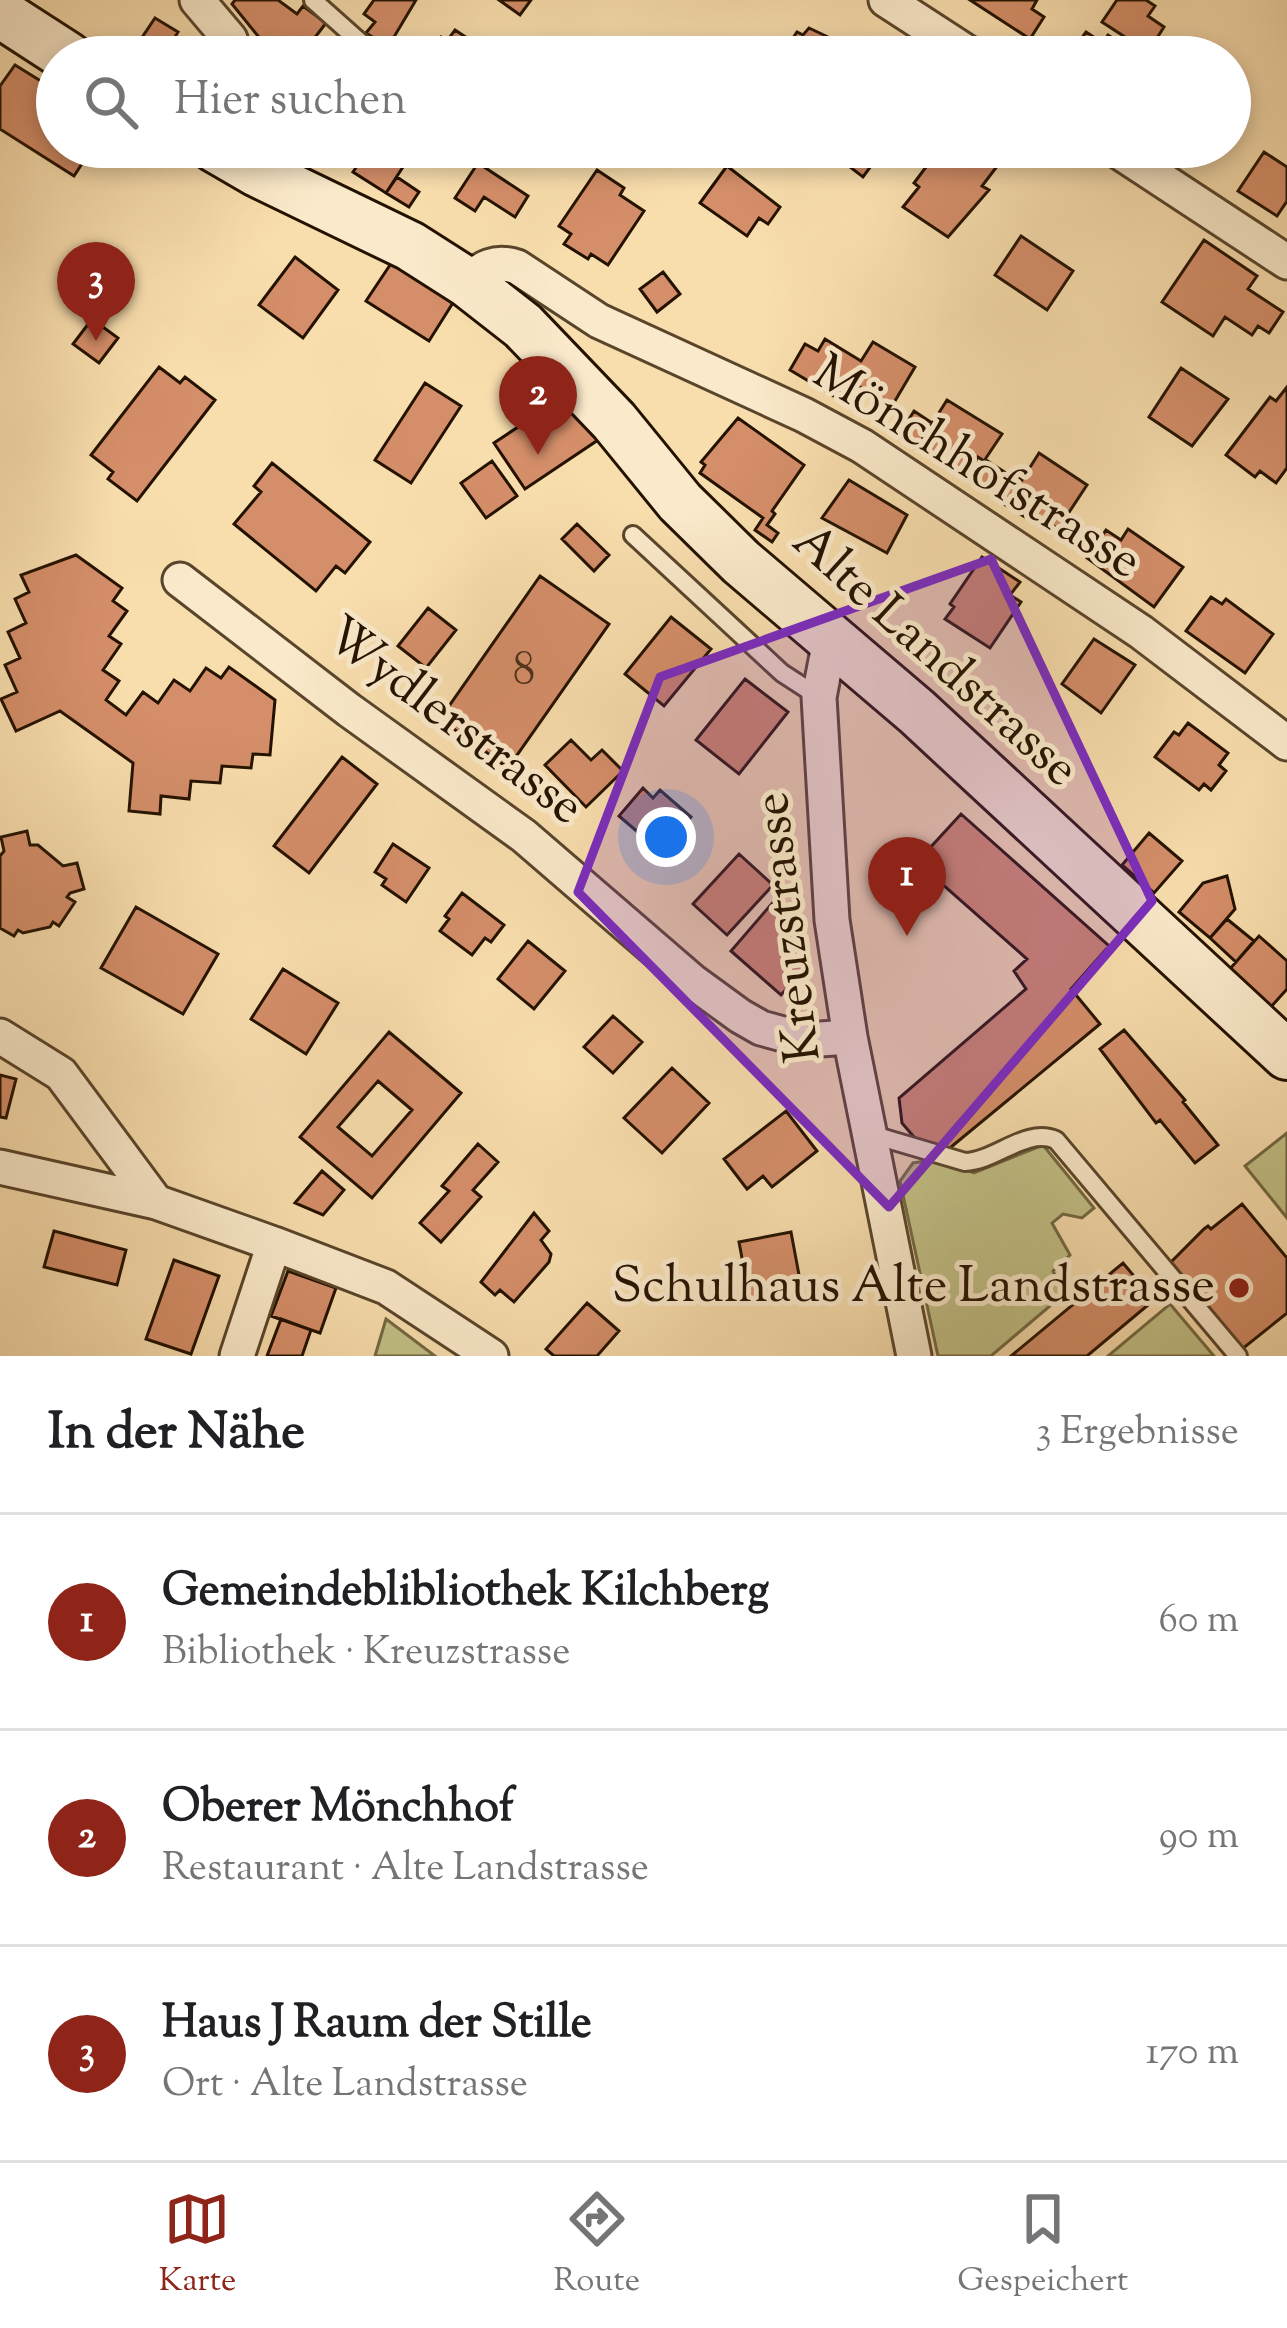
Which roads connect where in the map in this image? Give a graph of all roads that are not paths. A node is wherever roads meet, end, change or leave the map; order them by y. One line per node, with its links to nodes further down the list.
1 (197, 0): 6 (street)
2 (313, 0): 7 (lane)
3 (886, 0): 8 (street)
4 (0, 13): 5 (street)
5 (36, 36)
6 (227, 36)
7 (353, 36)
8 (942, 36)
9 (257, 168): 12 (street, Alte Landstrasse)
10 (1144, 168): 11 (street)
11 (1287, 262)
12 (468, 283): 15 (street, Alte Landstrasse); 17 (street, Mönchhofstrasse)
13 (633, 535): 16 (lane)
14 (180, 580): 19 (street, Wydlerstrasse)
15 (830, 640): 16 (street, Kreuzstrasse); 20 (street, Alte Landstrasse)
16 (819, 697): 19 (street, Kreuzstrasse)
17 (1287, 743)
18 (0, 1036): 23 (street)
19 (850, 1037): 21 (street, Kreuzstrasse)
20 (1287, 1054)
21 (870, 1134): 27 (street, Kreuzstrasse); 28 (lane)
22 (0, 1167): 23 (street)
23 (156, 1202): 24 (street)
24 (274, 1244): 25 (street); 26 (street)
25 (237, 1356)
26 (491, 1356)
27 (914, 1356)
28 (1238, 1356)

